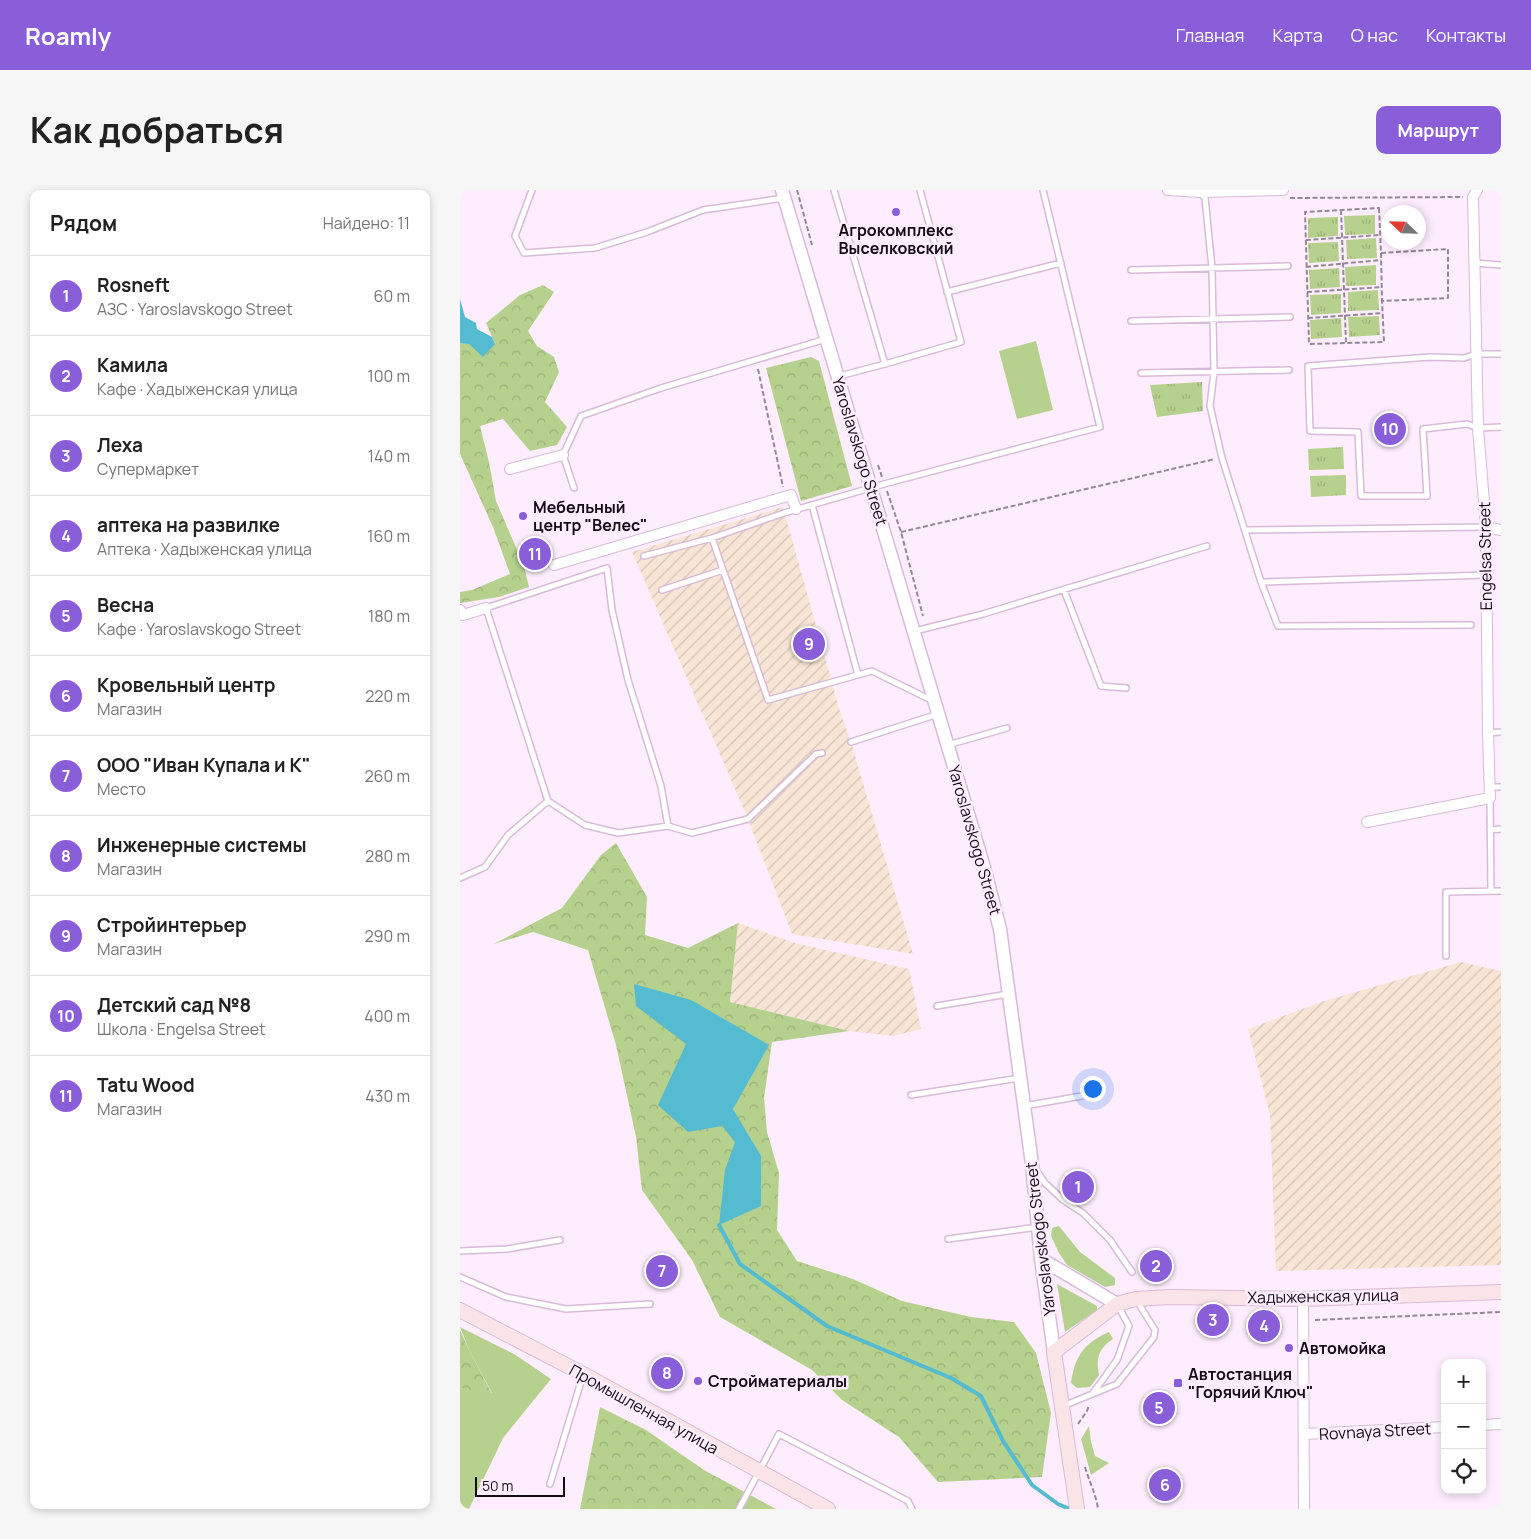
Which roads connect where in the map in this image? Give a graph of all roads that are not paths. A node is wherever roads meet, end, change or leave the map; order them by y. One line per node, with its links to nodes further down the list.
1 (532, 190): 9 (lane)
2 (834, 190): 24 (lane)
3 (920, 190): 17 (lane)
4 (1043, 190): 11 (lane)
5 (1168, 190): 7 (street)
6 (1252, 190): 7 (street); 10 (street)
7 (1199, 191): 15 (lane)
8 (1475, 193): 12 (street, Engelsa Street)
9 (783, 194): 21 (street, Yaroslavskogo Street)
10 (1286, 194)
11 (1062, 263): 17 (lane); 34 (lane)
12 (1474, 263): 13 (lane); 22 (street, Engelsa Street)
13 (1501, 265)
14 (1288, 266): 15 (lane)
15 (1212, 268): 16 (lane); 19 (lane)
16 (1131, 270)
17 (947, 292): 24 (lane)
18 (1290, 317): 19 (lane)
19 (1212, 318): 20 (lane); 26 (lane)
20 (1131, 321)
21 (826, 339): 28 (street, Yaroslavskogo Street); 31 (lane)
22 (1476, 354): 23 (lane); 30 (street, Engelsa Street); 30 (lane)
23 (1501, 354)
24 (885, 364): 28 (lane)
25 (1289, 370): 26 (lane)
26 (1214, 372): 27 (lane); 38 (lane)
27 (1141, 373)
28 (837, 376): 34 (street, Yaroslavskogo Street)
29 (1501, 427): 30 (lane)
30 (1478, 428): 37 (street, Engelsa Street)
31 (563, 454): 32 (street); 33 (lane)
32 (510, 470)
33 (574, 488)
34 (871, 488): 35 (lane); 52 (street, Yaroslavskogo Street)
35 (812, 505): 36 (lane); 53 (lane)
36 (796, 509): 40 (lane); 43 (street)
37 (1486, 527): 38 (lane); 39 (street); 45 (street, Engelsa Street)
38 (1244, 530): 46 (lane)
39 (1501, 530)
40 (712, 538): 42 (lane); 44 (lane)
41 (1207, 546): 48 (lane)
42 (644, 556)
43 (554, 565)
44 (723, 570): 47 (lane); 53 (lane)
45 (1486, 574): 46 (lane); 58 (street, Engelsa Street)
46 (1261, 582): 51 (lane)
47 (662, 590)
48 (1064, 590): 52 (lane); 54 (lane)
49 (486, 608): 50 (street); 64 (lane); 66 (lane)
50 (460, 610)
51 (1471, 625)
52 (914, 631): 55 (street, Yaroslavskogo Street)
53 (858, 675): 55 (lane)
54 (1126, 688)
55 (937, 708): 59 (lane); 60 (street, Yaroslavskogo Street)
56 (1007, 728): 60 (lane)
57 (1501, 732): 58 (lane)
58 (1488, 733): 63 (street, Engelsa Street)
59 (851, 742)
60 (948, 745): 73 (street, Yaroslavskogo Street)
61 (822, 753): 66 (lane)
62 (1501, 787): 63 (lane)
63 (1490, 792): 65 (street); 67 (lane)
64 (548, 801): 66 (lane); 69 (lane)
65 (1367, 822)
66 (668, 826)
67 (1490, 830): 68 (lane); 70 (lane)
68 (1501, 830)
69 (460, 878)
70 (1491, 891): 71 (lane); 72 (lane)
71 (1501, 891)
72 (1446, 956)
73 (1009, 994): 74 (lane); 75 (street, Yaroslavskogo Street)
74 (938, 1006)
75 (1020, 1078): 77 (lane); 78 (street, Yaroslavskogo Street)
76 (1092, 1094): 78 (lane)
77 (911, 1095)
78 (1024, 1106): 79 (street, Yaroslavskogo Street)
79 (1032, 1164): 80 (street, Yaroslavskogo Street); 85 (lane)
80 (1038, 1227): 81 (lane); 84 (street, Yaroslavskogo Street)
81 (948, 1239)
82 (560, 1240): 83 (lane)
83 (460, 1250)
84 (1042, 1259): 91 (street); 93 (street, Yaroslavskogo Street)
85 (1132, 1272)
86 (460, 1277): 90 (lane)
87 (1501, 1292): 89 (main road, Хадыженская улица)
88 (1136, 1299): 89 (main road, Хадыженская улица); 91 (main road, Хадыженская улица); 95 (lane)
89 (1303, 1299): 100 (street)
90 (650, 1304)
91 (1116, 1304): 93 (main road, Хадыженская улица); 95 (lane)
92 (460, 1310): 94 (main road, Промышленная улица)
93 (1054, 1352): 96 (main road, Yaroslavskogo Street)
94 (583, 1374): 101 (main road, Промышленная улица); 102 (lane)
95 (1093, 1393): 96 (lane)
96 (1063, 1406): 106 (main road, Yaroslavskogo Street)
97 (1501, 1424): 98 (street)
98 (1486, 1425)
99 (1441, 1427): 100 (street, Rovnaya Street)
100 (1305, 1434): 107 (street)
101 (759, 1472): 103 (lane); 104 (main road, Промышленная улица); 105 (lane)
102 (550, 1484)
103 (739, 1509)
104 (828, 1509)
105 (912, 1509)
106 (1077, 1509)
107 (1304, 1509)

